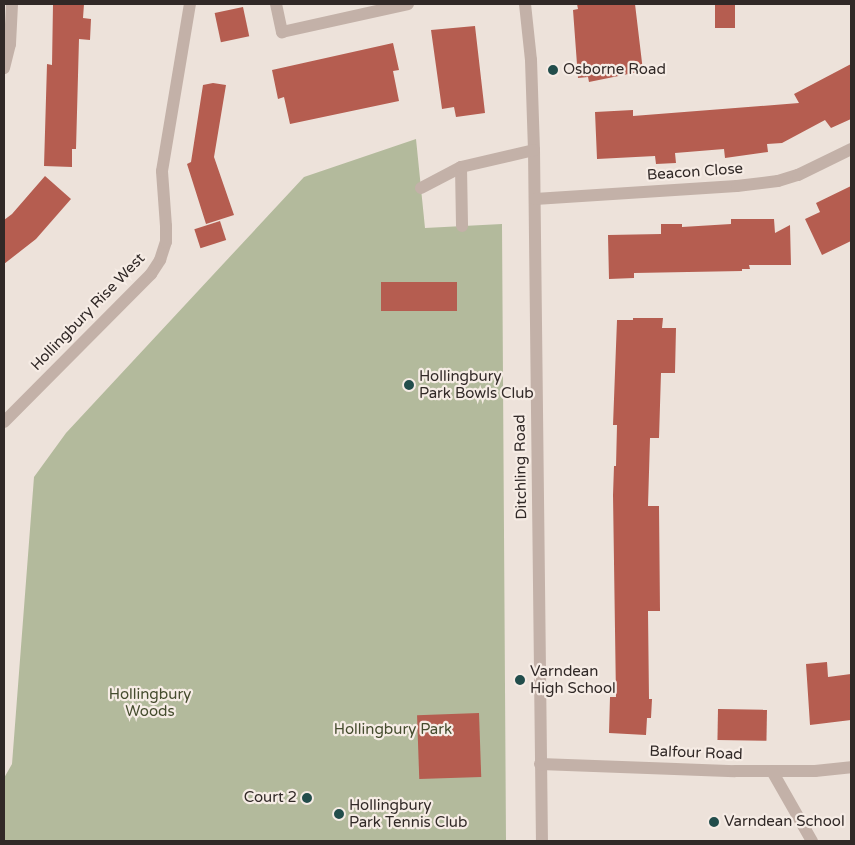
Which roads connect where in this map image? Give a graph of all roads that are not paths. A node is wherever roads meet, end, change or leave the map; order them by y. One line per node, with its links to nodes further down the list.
1 (12, 4): 6 (street)
2 (190, 4): 13 (street, Hollingbury Rise West)
3 (276, 4): 4 (street)
4 (408, 4)
5 (524, 4): 8 (street, Ditchling Road)
6 (4, 68)
7 (851, 149): 11 (street, Beacon Close)
8 (534, 150): 9 (street); 11 (street, Ditchling Road)
9 (461, 167): 10 (street); 12 (street)
10 (421, 188)
11 (534, 199): 14 (street, Ditchling Road)
12 (462, 226)
13 (4, 422)
14 (540, 764): 16 (street, Balfour Road); 17 (street, Ditchling Road)
15 (851, 767): 16 (street, Balfour Road)
16 (772, 771): 18 (street)
17 (542, 841)
18 (812, 841)

